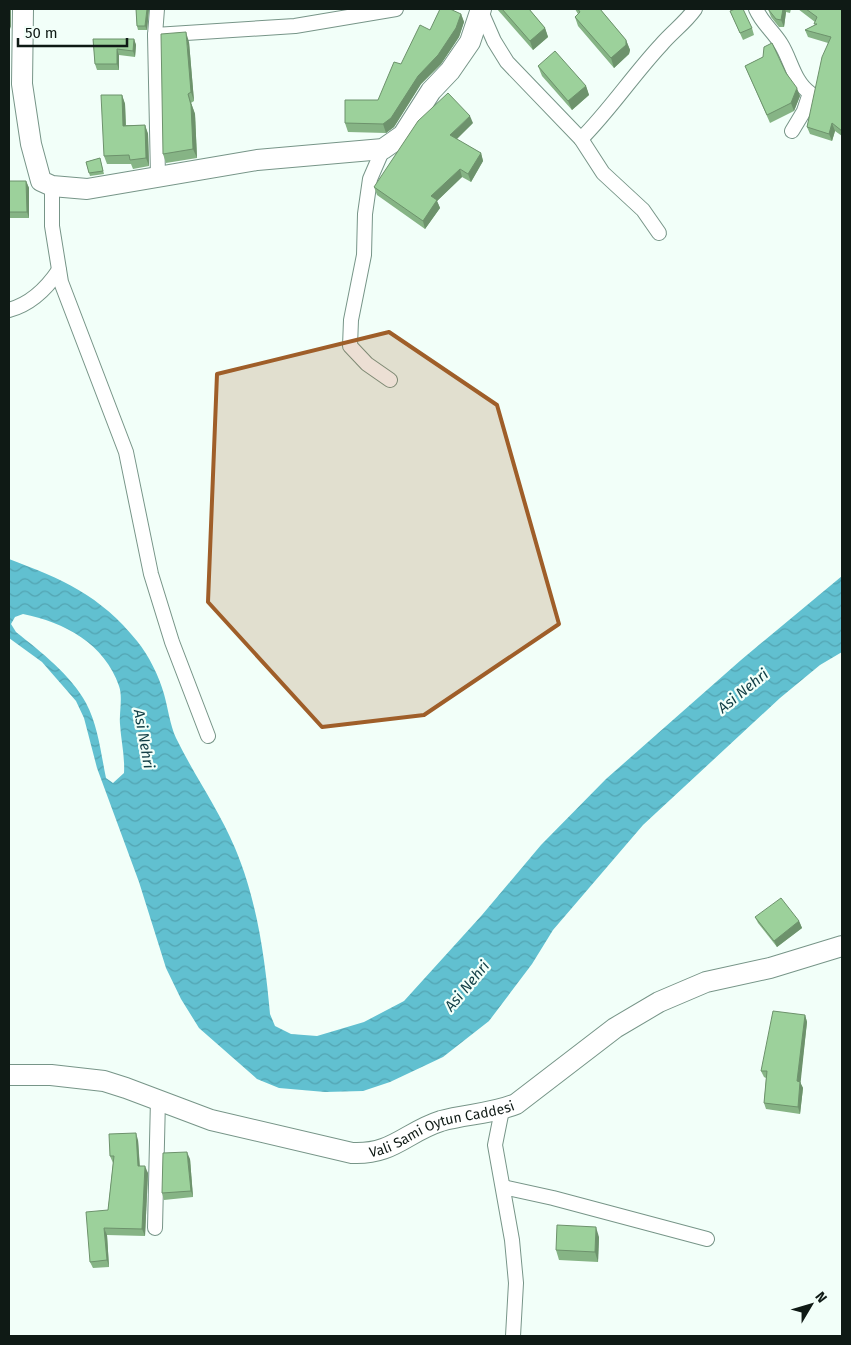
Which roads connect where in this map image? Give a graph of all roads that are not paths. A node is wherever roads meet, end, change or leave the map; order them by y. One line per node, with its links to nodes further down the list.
1 (24, 9): 13 (street)
2 (157, 9): 8 (street)
3 (396, 9): 7 (street)
4 (480, 9): 10 (street); 11 (street)
5 (695, 9): 10 (street)
6 (756, 9): 9 (street)
7 (372, 11): 8 (street)
8 (155, 35): 12 (street)
9 (792, 130)
10 (581, 139): 14 (street)
11 (383, 149): 12 (street); 17 (street)
12 (158, 176): 13 (street)
13 (52, 186): 15 (street)
14 (659, 233)
15 (59, 270): 16 (street); 18 (street)
16 (9, 310)
17 (390, 380)
18 (208, 736)
19 (842, 946): 22 (street, Vali Sami Oytun Caddesi)
20 (9, 1074): 21 (street, Vali Sami Oytun Caddesi)
21 (158, 1100): 22 (street, Vali Sami Oytun Caddesi); 24 (street)
22 (502, 1110): 23 (street)
23 (503, 1187): 25 (street); 26 (street)
24 (155, 1228)
25 (707, 1239)
26 (513, 1336)

